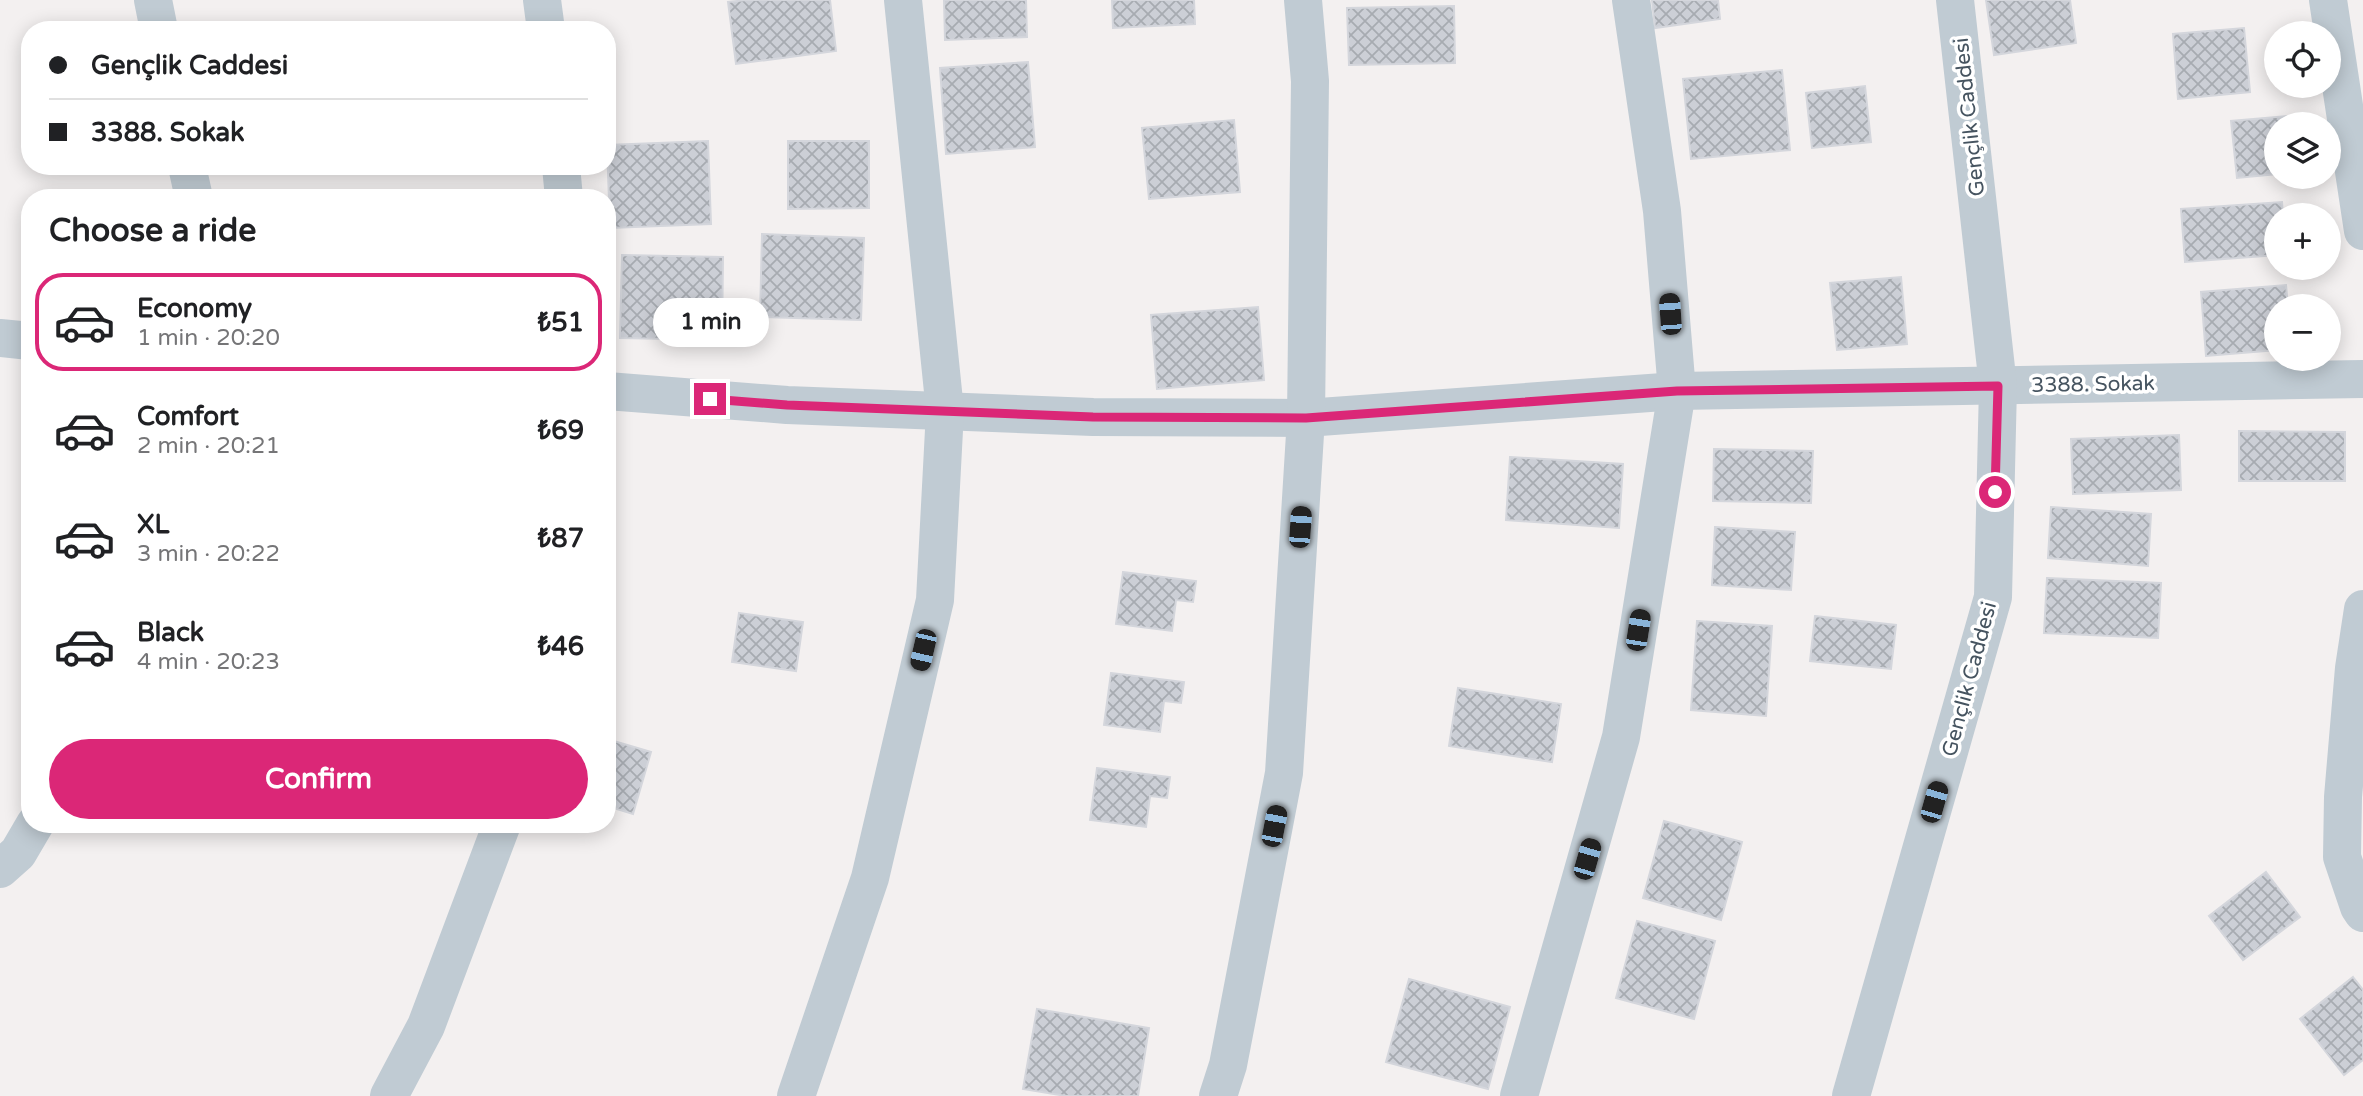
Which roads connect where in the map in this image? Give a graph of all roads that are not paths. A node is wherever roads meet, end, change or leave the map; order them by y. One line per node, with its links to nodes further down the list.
1 (153, 0): 8 (street)
2 (542, 0): 9 (street)
3 (903, 0): 17 (street)
4 (1303, 0): 18 (street)
5 (1631, 0): 15 (street)
6 (1955, 0): 14 (street, Gençlik Caddesi)
7 (2328, 0): 10 (street)
8 (157, 21)
9 (544, 21)
10 (2363, 231)
11 (0, 338): 12 (street)
12 (21, 340)
13 (2363, 379): 14 (street, 3388. Sokak)
14 (1998, 386): 15 (street, 3388. Sokak); 28 (street, Gençlik Caddesi)
15 (1677, 391): 18 (street, 3388. Sokak); 27 (street)
16 (616, 392): 17 (street, 3388. Sokak)
17 (945, 411): 18 (street, 3388. Sokak); 25 (street)
18 (1306, 418): 26 (street)
19 (2363, 609): 23 (street)
20 (30, 833): 22 (street)
21 (499, 833): 24 (street)
22 (0, 869)
23 (2363, 913)
24 (389, 1096)
25 (796, 1096)
26 (1218, 1096)
27 (1519, 1096)
28 (1851, 1096)

